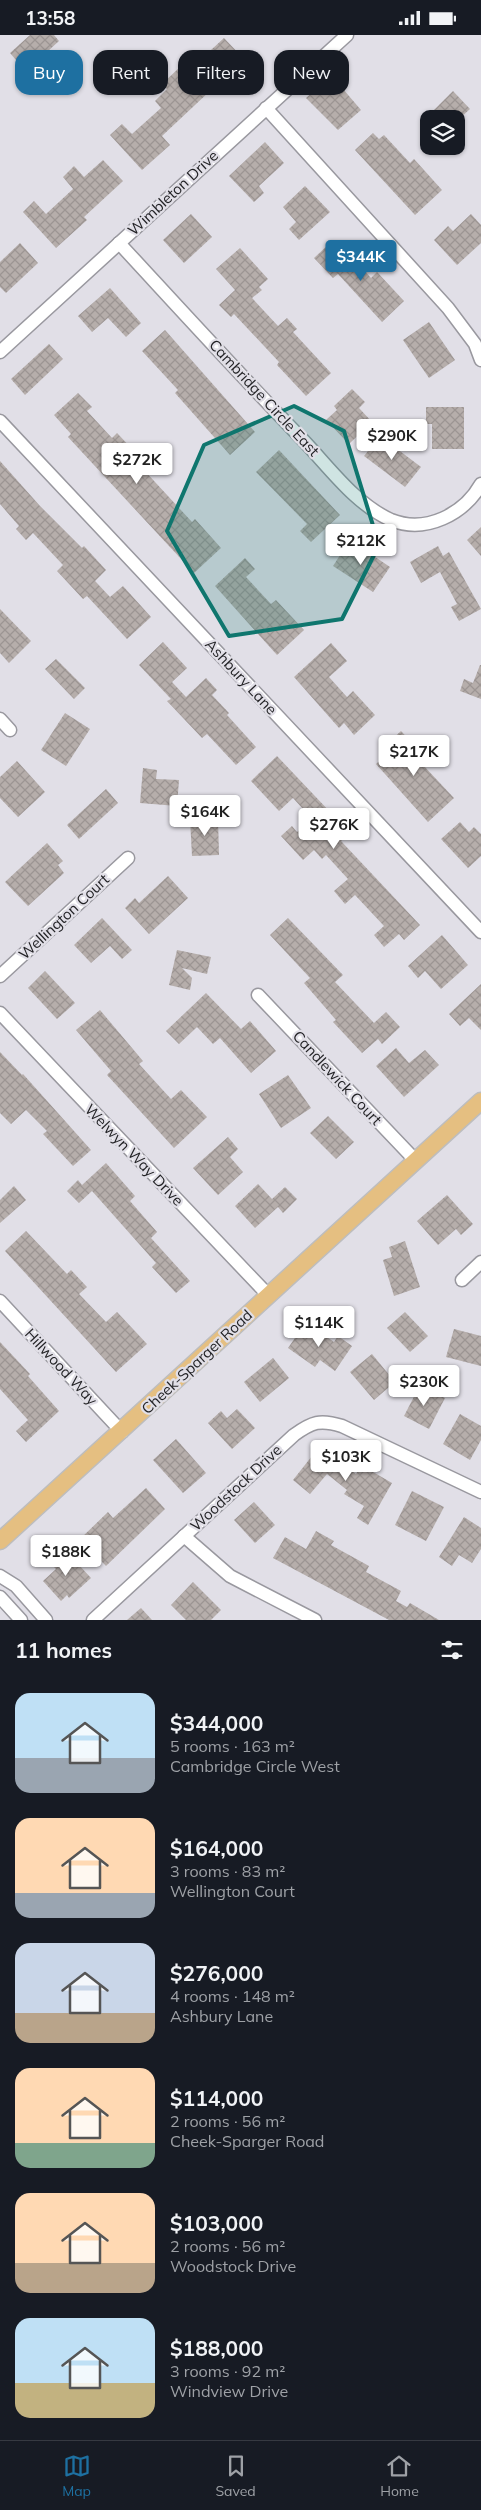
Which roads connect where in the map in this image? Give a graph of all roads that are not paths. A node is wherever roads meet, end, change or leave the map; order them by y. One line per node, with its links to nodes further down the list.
1 (347, 35): 2 (street, Wimbleton Drive)
2 (266, 108): 3 (street, Wimbleton Drive); 5 (street)
3 (118, 243): 4 (street, Wimbleton Drive); 7 (street, Cambridge Circle East)
4 (0, 352)
5 (481, 361)
6 (0, 421): 11 (street, Ashbury Lane)
7 (481, 484)
8 (0, 719): 9 (street)
9 (10, 730)
10 (128, 858): 12 (street, Wellington Court)
11 (481, 933)
12 (0, 976)
13 (258, 995): 16 (street, Candlewick Court)
14 (0, 1013): 19 (street, Welwyn Way Drive)
15 (480, 1104): 16 (main road, Cheek-Sparger Road)
16 (416, 1161): 19 (main road, Cheek-Sparger Road)
17 (481, 1262): 18 (street)
18 (462, 1280)
19 (269, 1296): 21 (main road, Cheek-Sparger Road)
20 (0, 1301): 21 (street, Hillwood Way)
21 (122, 1432): 24 (main road, Cheek-Sparger Road)
22 (481, 1492): 23 (street, Woodstock Drive)
23 (184, 1536): 29 (street, Woodstock Drive); 30 (street)
24 (0, 1541)
25 (0, 1576): 28 (street)
26 (0, 1597): 27 (street)
27 (21, 1620)
28 (46, 1620)
29 (93, 1620)
30 (315, 1620)

